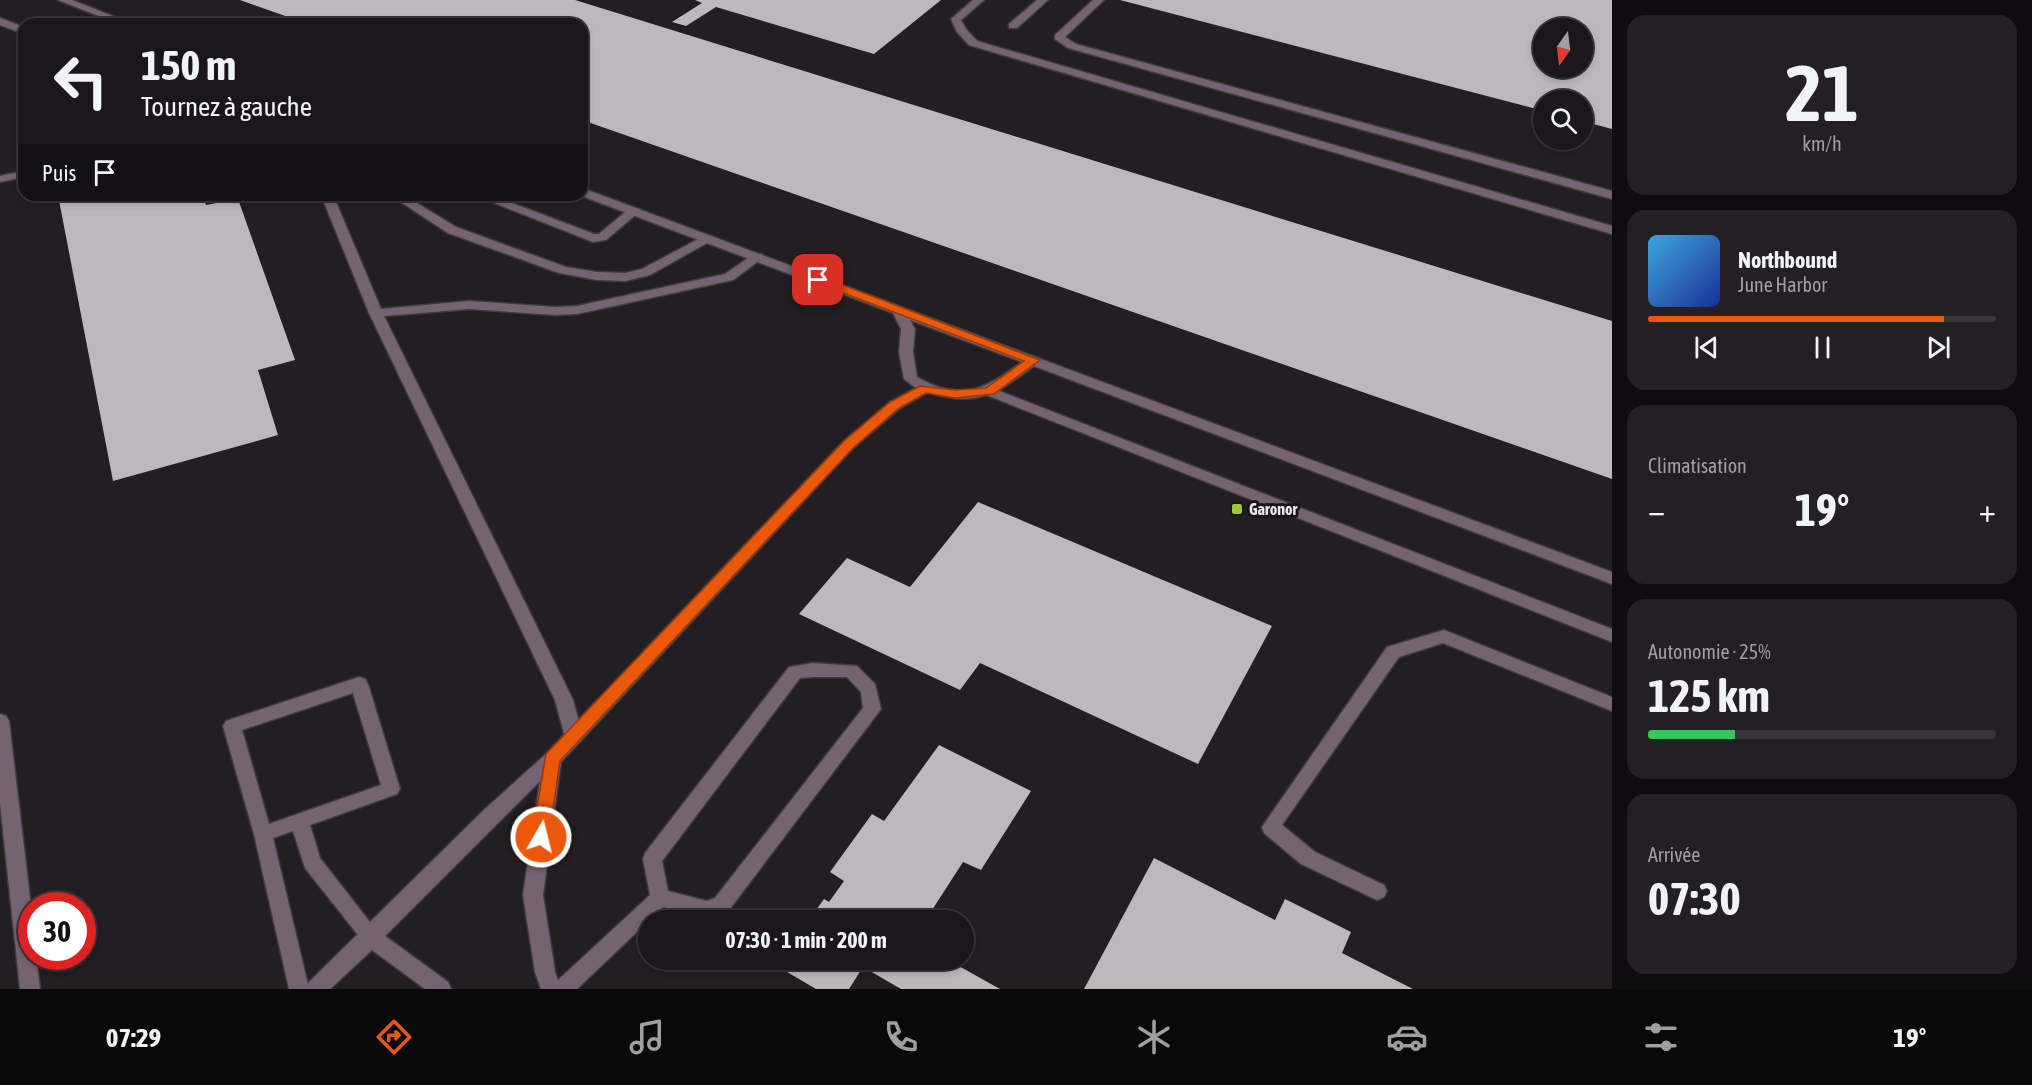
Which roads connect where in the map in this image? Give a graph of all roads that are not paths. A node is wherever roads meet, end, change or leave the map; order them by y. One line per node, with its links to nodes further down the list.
1 (63, 0): 5 (street)
2 (979, 0): 17 (street)
3 (1043, 0): 7 (street)
4 (1099, 0): 12 (street)
5 (112, 18)
6 (0, 21): 8 (street)
7 (1013, 26)
8 (18, 28)
9 (18, 175): 10 (street)
10 (0, 179)
11 (588, 194): 16 (street)
12 (1612, 195)
13 (329, 201): 21 (street)
14 (406, 201): 18 (street)
15 (496, 201): 16 (street)
16 (634, 212): 18 (street)
17 (1612, 230)
18 (708, 239): 19 (street)
19 (758, 257): 20 (street); 21 (street)
20 (898, 310): 22 (street); 23 (street)
21 (376, 313): 29 (street)
22 (1034, 360): 24 (street); 25 (street)
23 (924, 388): 24 (street); 29 (street)
24 (989, 391): 26 (street)
25 (1612, 578)
26 (1612, 636)
27 (1612, 704): 33 (street)
28 (0, 721): 37 (street)
29 (574, 736): 30 (street)
30 (552, 759): 35 (street); 36 (street)
31 (299, 821): 32 (street); 32 (street); 35 (street)
32 (263, 834): 38 (street)
33 (1377, 891)
34 (660, 898): 34 (street); 41 (street)
35 (373, 939): 39 (street); 40 (street)
36 (546, 983)
37 (30, 989)
38 (299, 989)
39 (316, 989)
40 (441, 989)
41 (562, 989)

